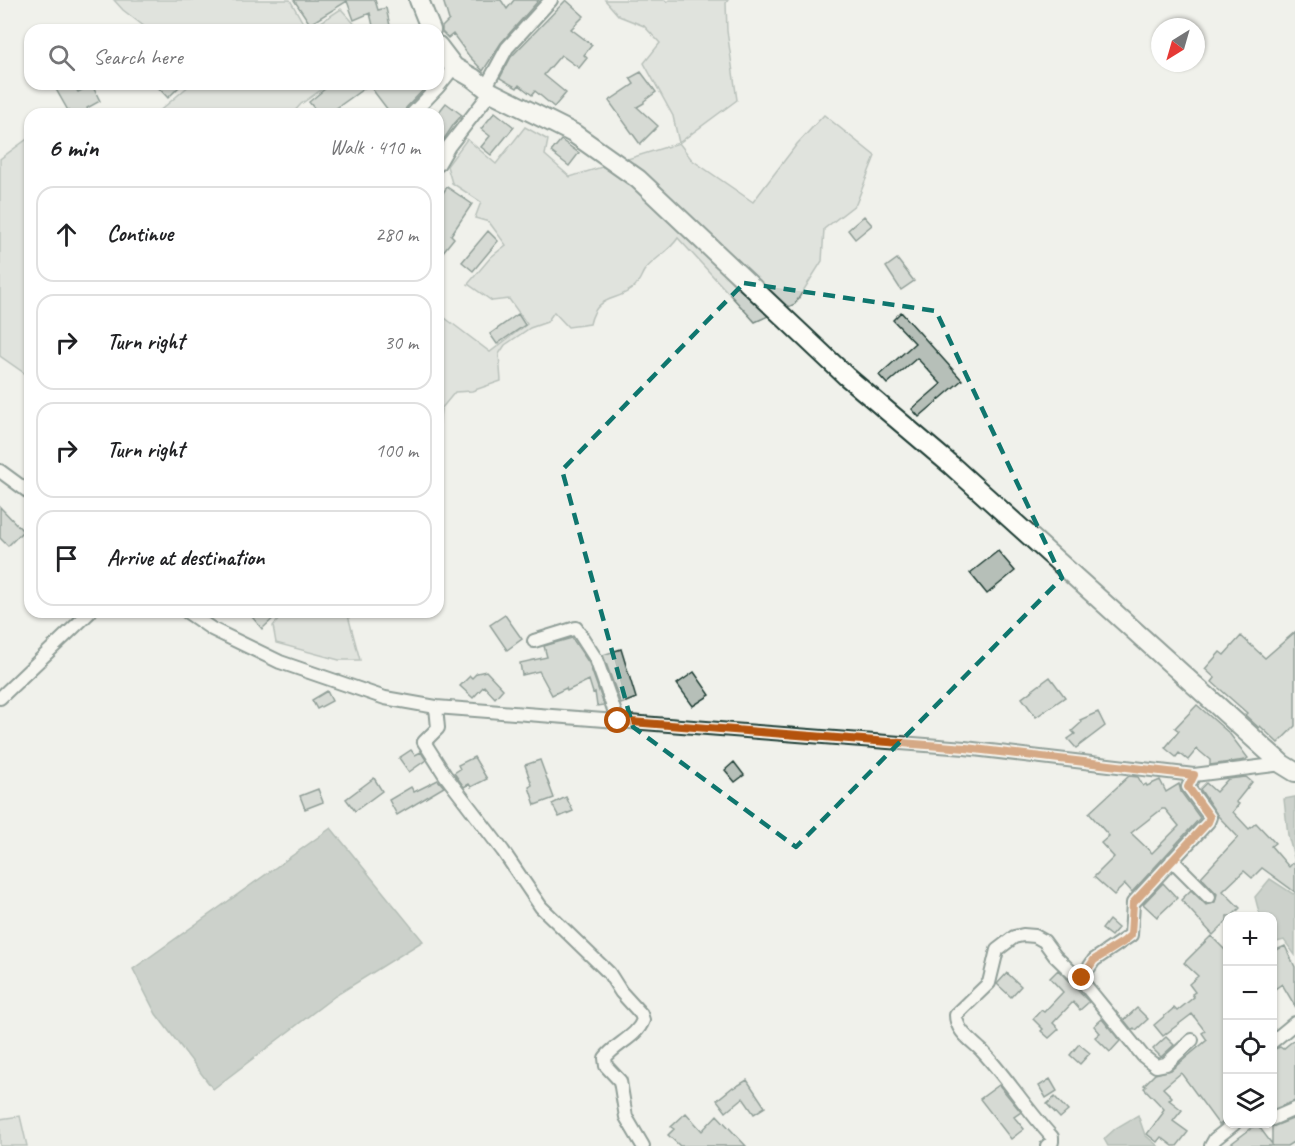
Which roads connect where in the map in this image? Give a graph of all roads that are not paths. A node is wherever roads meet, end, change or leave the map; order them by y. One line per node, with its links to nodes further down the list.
1 (419, 0): 3 (main road)
2 (551, 0): 8 (street)
3 (429, 24)
4 (444, 54): 5 (main road)
5 (453, 67): 6 (street); 8 (main road)
6 (444, 79)
7 (435, 90): 9 (street)
8 (491, 92): 10 (street); 19 (main road)
9 (418, 108)
10 (444, 156)
11 (0, 471): 12 (street)
12 (24, 489)
13 (84, 618): 16 (street)
14 (196, 618): 17 (street)
15 (534, 641): 18 (street)
16 (0, 698)
17 (436, 707): 18 (street); 30 (street)
18 (618, 721): 20 (street)
19 (1289, 768): 20 (street)
20 (1194, 775): 21 (street)
21 (1172, 860): 22 (street); 23 (street)
22 (1209, 897)
23 (1086, 986): 26 (street); 31 (street)
24 (1295, 1023): 25 (street)
25 (1277, 1038)
26 (1192, 1040)
27 (1295, 1109): 28 (street)
28 (1277, 1117)
29 (1229, 1128): 32 (street)
30 (644, 1146)
31 (1047, 1146)
32 (1211, 1146)

